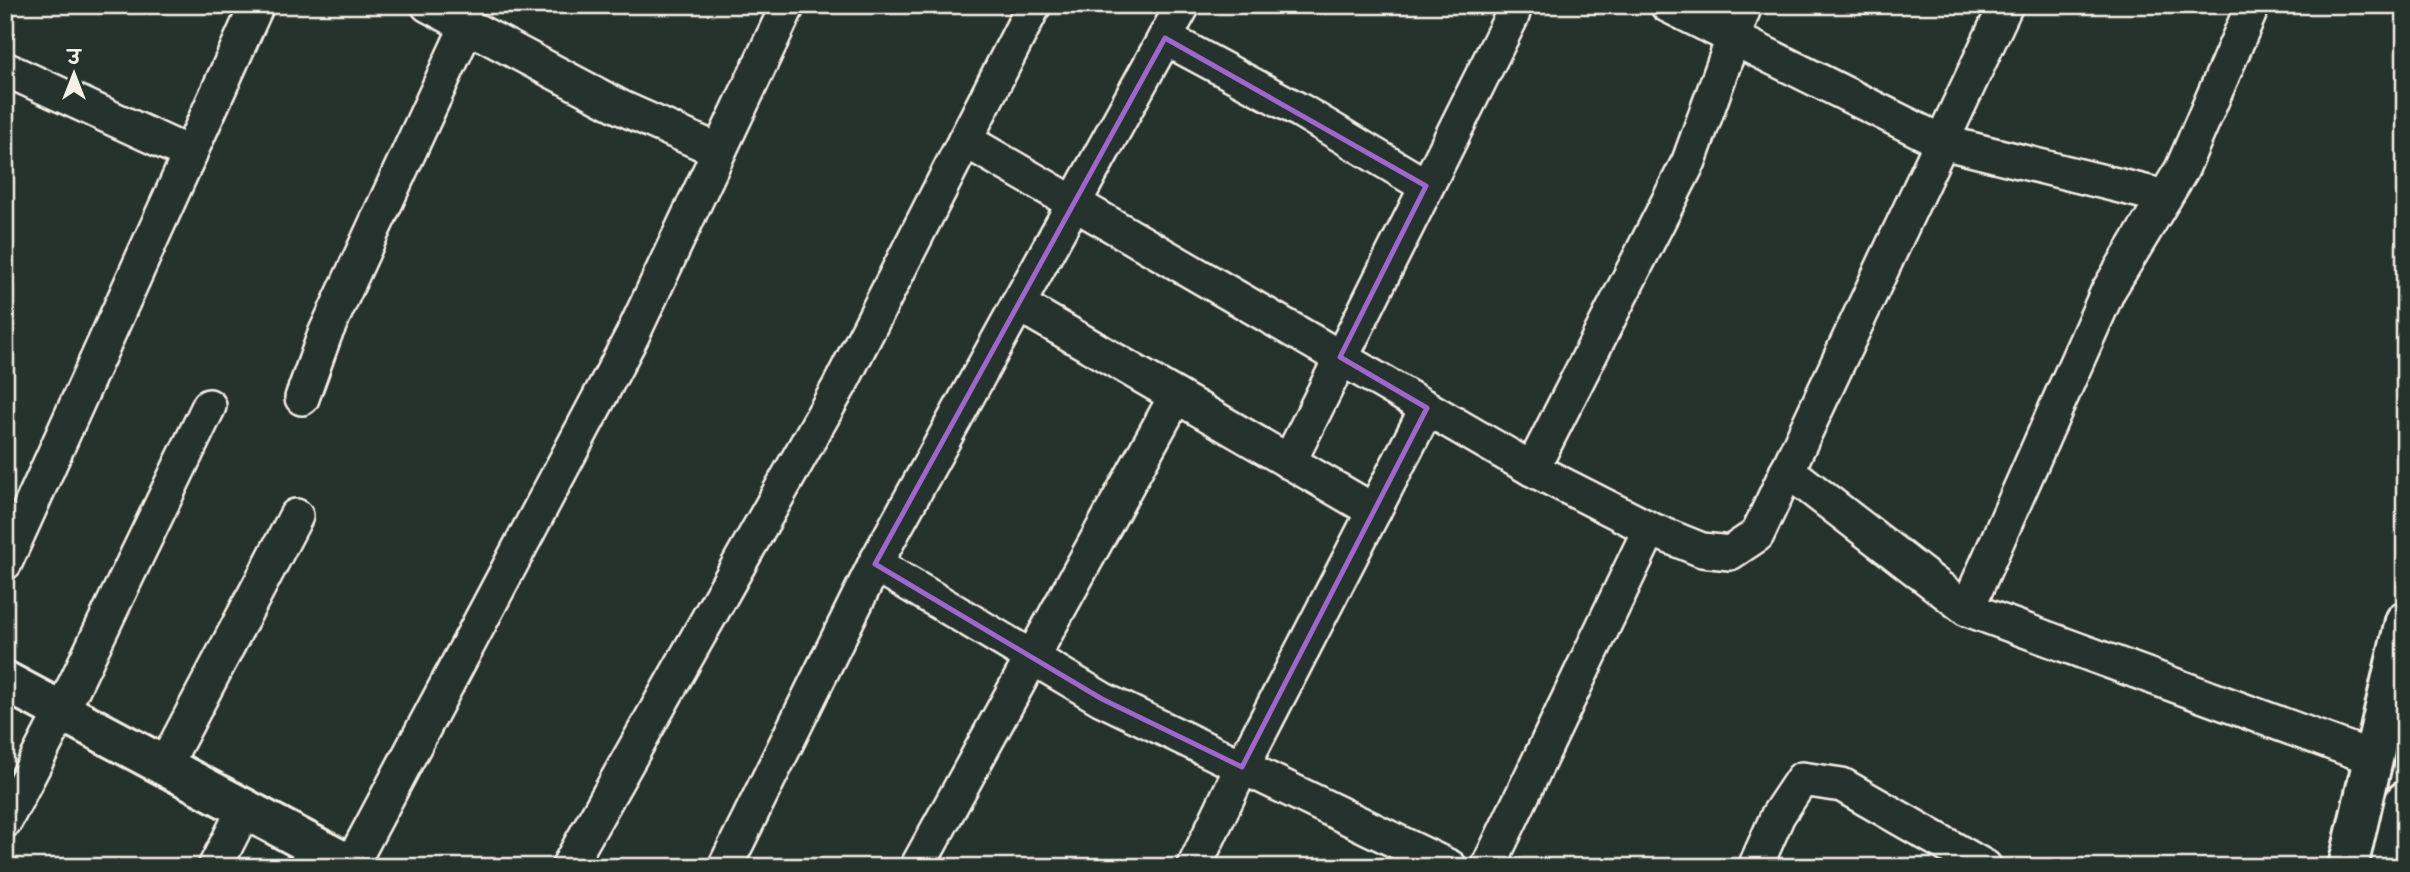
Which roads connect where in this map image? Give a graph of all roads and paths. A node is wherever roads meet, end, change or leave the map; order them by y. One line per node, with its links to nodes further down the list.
1 (257, 5): 18 (street)
2 (428, 5): 11 (street)
3 (788, 5): 17 (street)
4 (1034, 5): 15 (street)
5 (1183, 5): 12 (street)
6 (1515, 5): 19 (street)
7 (1667, 5): 13 (street)
8 (1745, 5): 13 (street)
9 (2006, 5): 16 (street)
10 (2253, 5): 20 (street)
11 (467, 26): 17 (street); 25 (street)
12 (1165, 38): 19 (street); 21 (street)
13 (1734, 38): 16 (street); 29 (street)
14 (5, 69): 18 (street)
15 (965, 140): 21 (street); 49 (street)
16 (1942, 142): 20 (street); 30 (street)
17 (719, 151): 47 (street)
18 (190, 154): 34 (street)
19 (1426, 186): 23 (street)
20 (2165, 197): 36 (street)
21 (1074, 202): 22 (street); 23 (street)
22 (1018, 304): 24 (street); 35 (street)
23 (1340, 357): 27 (street); 28 (street)
24 (1176, 396): 28 (street); 38 (street)
25 (302, 398)
26 (209, 406): 40 (street)
27 (1427, 408): 29 (street); 31 (street)
28 (1289, 462): 31 (street)
29 (1532, 469): 33 (street)
30 (1787, 470): 33 (street); 36 (street)
31 (1374, 511): 43 (street)
32 (296, 516): 42 (street)
33 (1650, 529): 54 (street)
34 (5, 563)
35 (875, 564): 38 (street); 50 (street)
36 (1967, 609): 41 (street)
37 (2405, 621): 41 (street)
38 (1032, 657): 43 (street); 51 (street)
39 (5, 681): 40 (street)
40 (62, 711): 42 (street); 46 (street)
41 (2373, 758): 57 (street)
42 (165, 765): 45 (street)
43 (1242, 766): 52 (street); 53 (street)
44 (2405, 801): 58 (street)
45 (245, 808): 47 (street); 48 (street)
46 (5, 821)
47 (353, 866)
48 (215, 867)
49 (568, 867)
50 (725, 867)
51 (917, 867)
52 (1194, 867)
53 (1451, 867)
54 (1488, 867)
55 (1755, 867): 56 (street)
56 (1985, 867)
57 (2348, 867)
58 (2390, 867)

